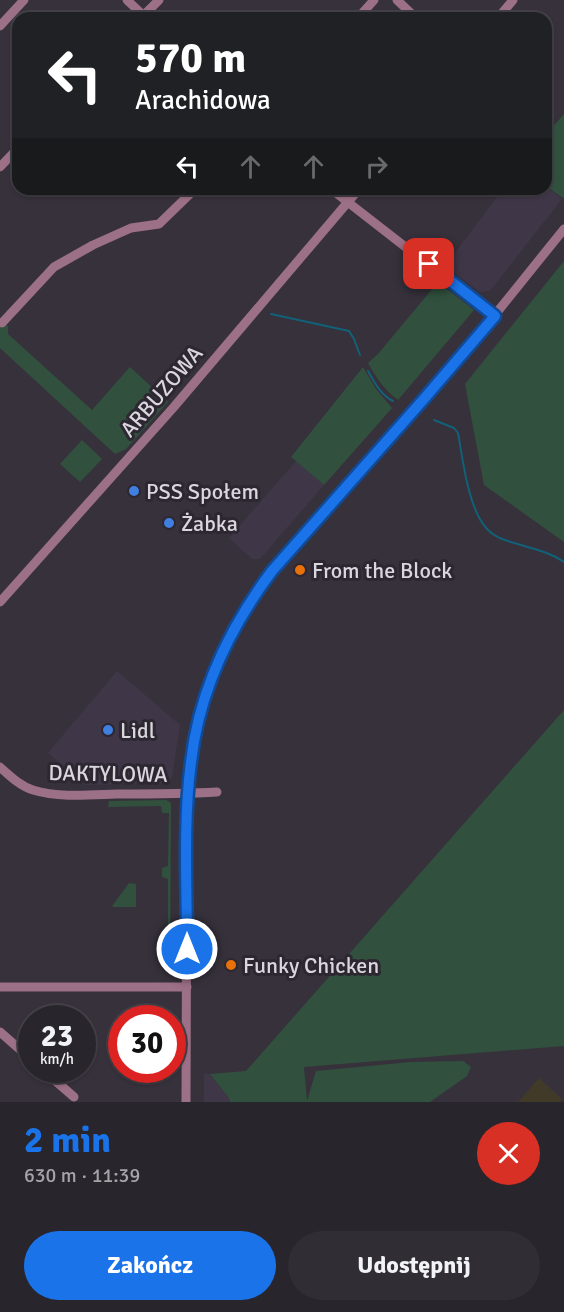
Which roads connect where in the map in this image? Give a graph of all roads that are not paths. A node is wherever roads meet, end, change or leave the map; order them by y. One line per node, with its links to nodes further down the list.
1 (24, 0): 7 (street)
2 (127, 0): 8 (street)
3 (159, 0): 9 (street)
4 (374, 0): 10 (street)
5 (397, 0): 11 (street)
6 (513, 0): 12 (street)
7 (13, 12)
8 (138, 12)
9 (148, 12)
10 (363, 12)
11 (410, 12)
12 (503, 12)
13 (12, 13): 14 (street)
14 (0, 26)
15 (12, 154): 16 (street)
16 (0, 167)
17 (189, 195): 23 (street)
18 (338, 195): 20 (street)
19 (354, 195): 20 (street, ARBUZOWA)
20 (348, 203): 22 (street); 24 (street, ARBUZOWA)
21 (564, 229): 22 (street)
22 (495, 316): 27 (street)
23 (2, 322)
24 (0, 602)
25 (0, 767): 27 (street, DAKTYLOWA)
26 (217, 792): 27 (street, DAKTYLOWA)
27 (187, 794): 29 (street)
28 (0, 987): 29 (street)
29 (187, 987): 34 (street)
30 (0, 1032): 31 (street)
31 (18, 1048)
32 (58, 1083): 33 (street)
33 (74, 1096)
34 (186, 1102)

